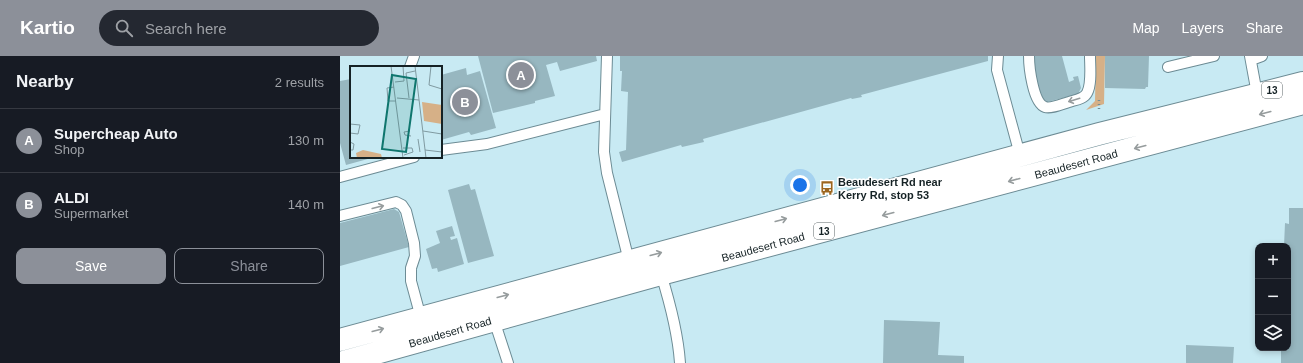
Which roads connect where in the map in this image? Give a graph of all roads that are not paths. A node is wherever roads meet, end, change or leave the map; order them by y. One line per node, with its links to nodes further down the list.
1 (414, 56): 9 (lane)
2 (607, 56): 14 (lane)
3 (998, 56): 16 (lane)
4 (1029, 56): 5 (lane, one-way to 4)
5 (1090, 56)
6 (1214, 56): 10 (lane)
7 (1262, 56): 8 (lane)
8 (1250, 58): 12 (lane)
9 (410, 66)
10 (1168, 67)
11 (1303, 83): 12 (highway, Beaudesert Road / 13)
12 (1257, 94): 16 (highway, Beaudesert Road / 13)
13 (1303, 103): 21 (highway, Beaudesert Road / 13, one-way to 21)
14 (604, 114): 15 (lane); 20 (lane)
15 (442, 150)
16 (1020, 155): 20 (highway, Beaudesert Road / 13, one-way to 16)
17 (410, 158): 18 (lane)
18 (340, 176)
19 (340, 216): 22 (lane, one-way to 22)
20 (630, 261): 22 (highway, Beaudesert Road / 13, one-way to 20)
21 (661, 274): 23 (highway, Beaudesert Road / 13); 27 (lane)
22 (421, 318): 24 (highway, Beaudesert Road / 13, one-way to 22)
23 (494, 320): 25 (highway, Beaudesert Road / 13); 26 (lane)
24 (340, 340)
25 (340, 363)
26 (508, 363)
27 (680, 363)

